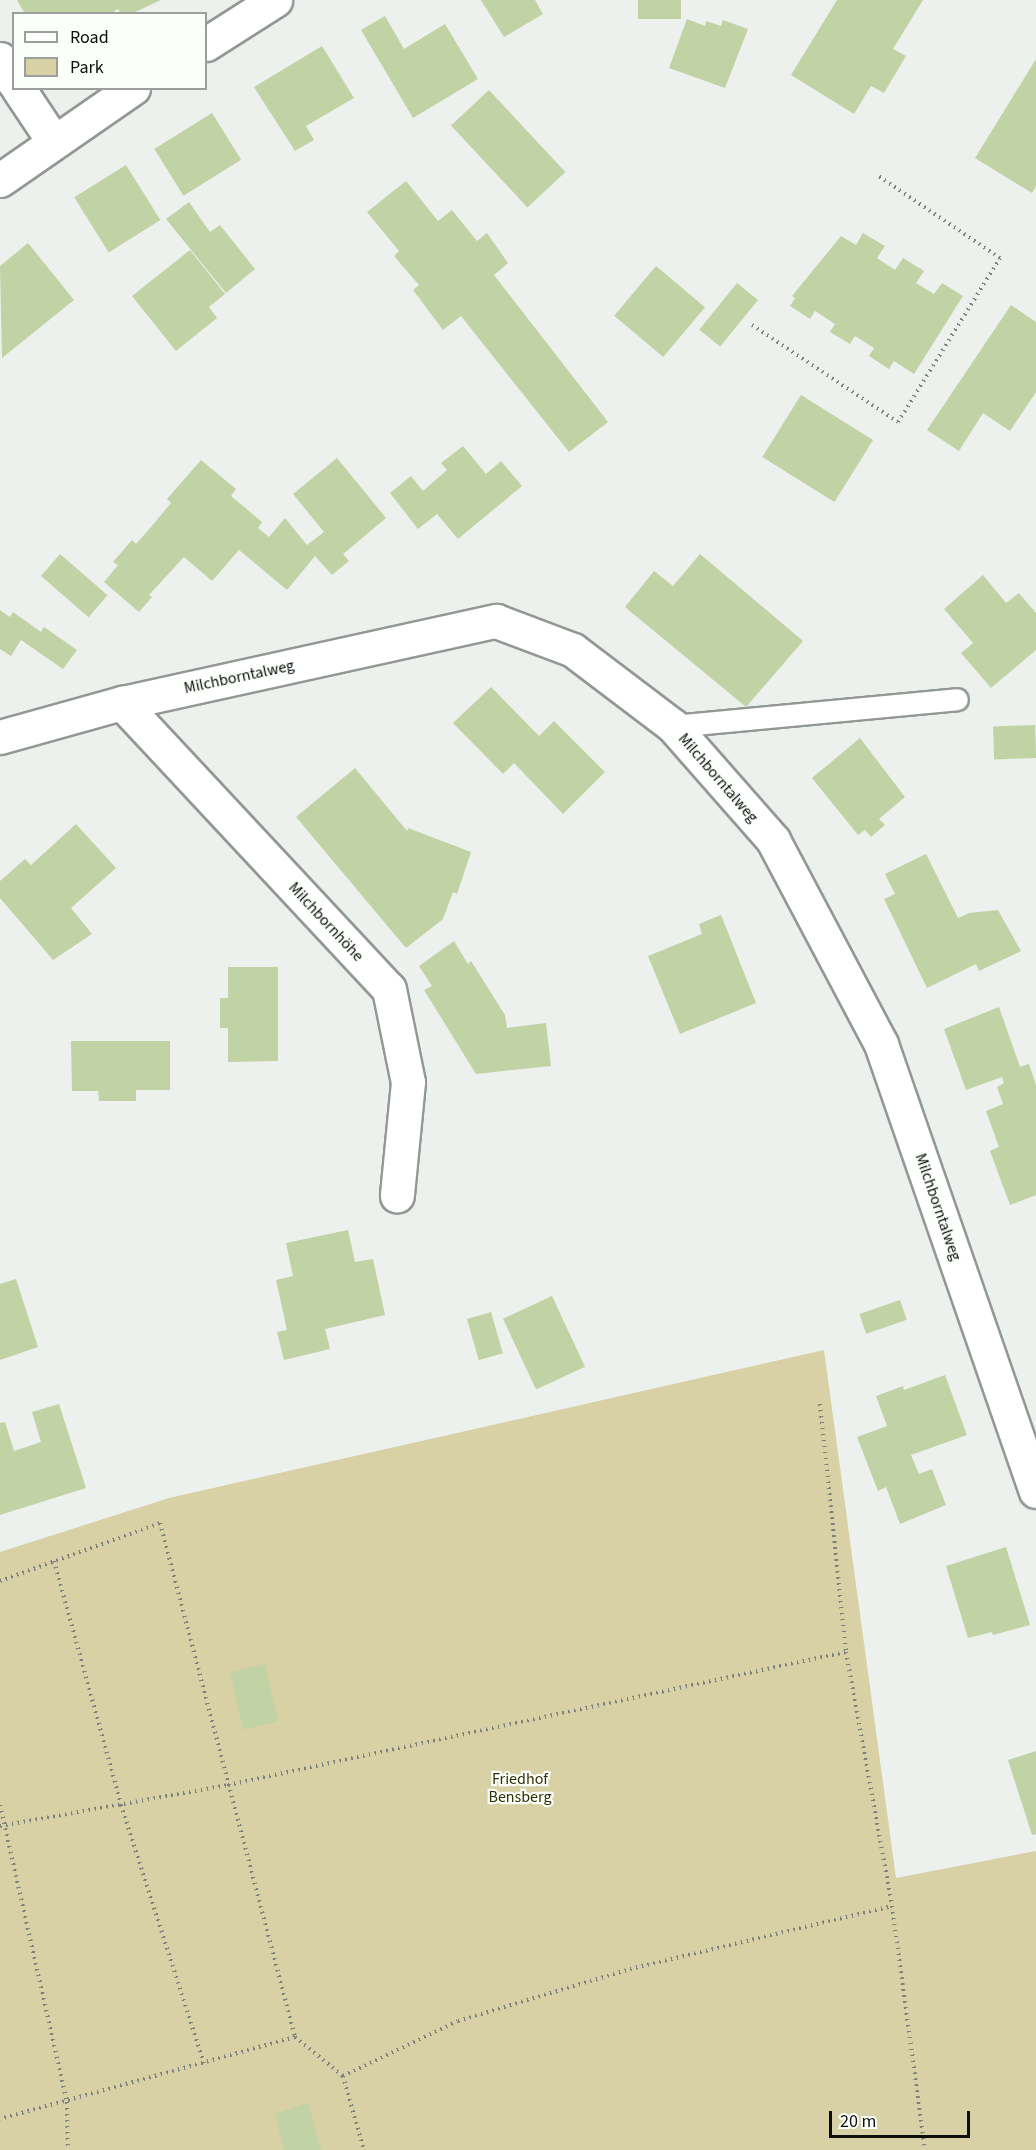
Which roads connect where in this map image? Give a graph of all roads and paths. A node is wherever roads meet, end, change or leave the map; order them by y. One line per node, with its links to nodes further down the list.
1 (275, 0): 2 (street)
2 (207, 43)
3 (0, 59): 4 (street)
4 (12, 79)
5 (19, 90): 7 (street)
6 (131, 90): 7 (street)
7 (54, 142): 9 (street)
8 (877, 175): 10 (path)
9 (0, 180)
10 (752, 325)
11 (957, 699): 13 (lane)
12 (122, 703): 13 (street, Milchborntalweg); 14 (street, Milchborntalweg); 15 (street, Milchbornhöhe)
13 (673, 726): 17 (street, Milchborntalweg)
14 (0, 736)
15 (398, 1195)
16 (820, 1404): 20 (path)
17 (1036, 1491)
18 (54, 1561): 19 (path); 21 (path); 23 (path)
19 (0, 1581)
20 (846, 1652): 21 (path); 25 (path)
21 (228, 1785): 23 (path); 26 (path)
22 (0, 1805): 24 (path)
23 (121, 1805): 24 (path); 27 (path)
24 (2, 1826): 29 (path)
25 (892, 1906): 28 (path); 33 (path)
26 (295, 2037): 27 (path); 28 (path)
27 (204, 2063): 29 (path)
28 (343, 2076): 32 (path)
29 (67, 2102): 30 (path); 31 (path)
30 (0, 2119)
31 (68, 2150)
32 (364, 2150)
33 (925, 2150)

